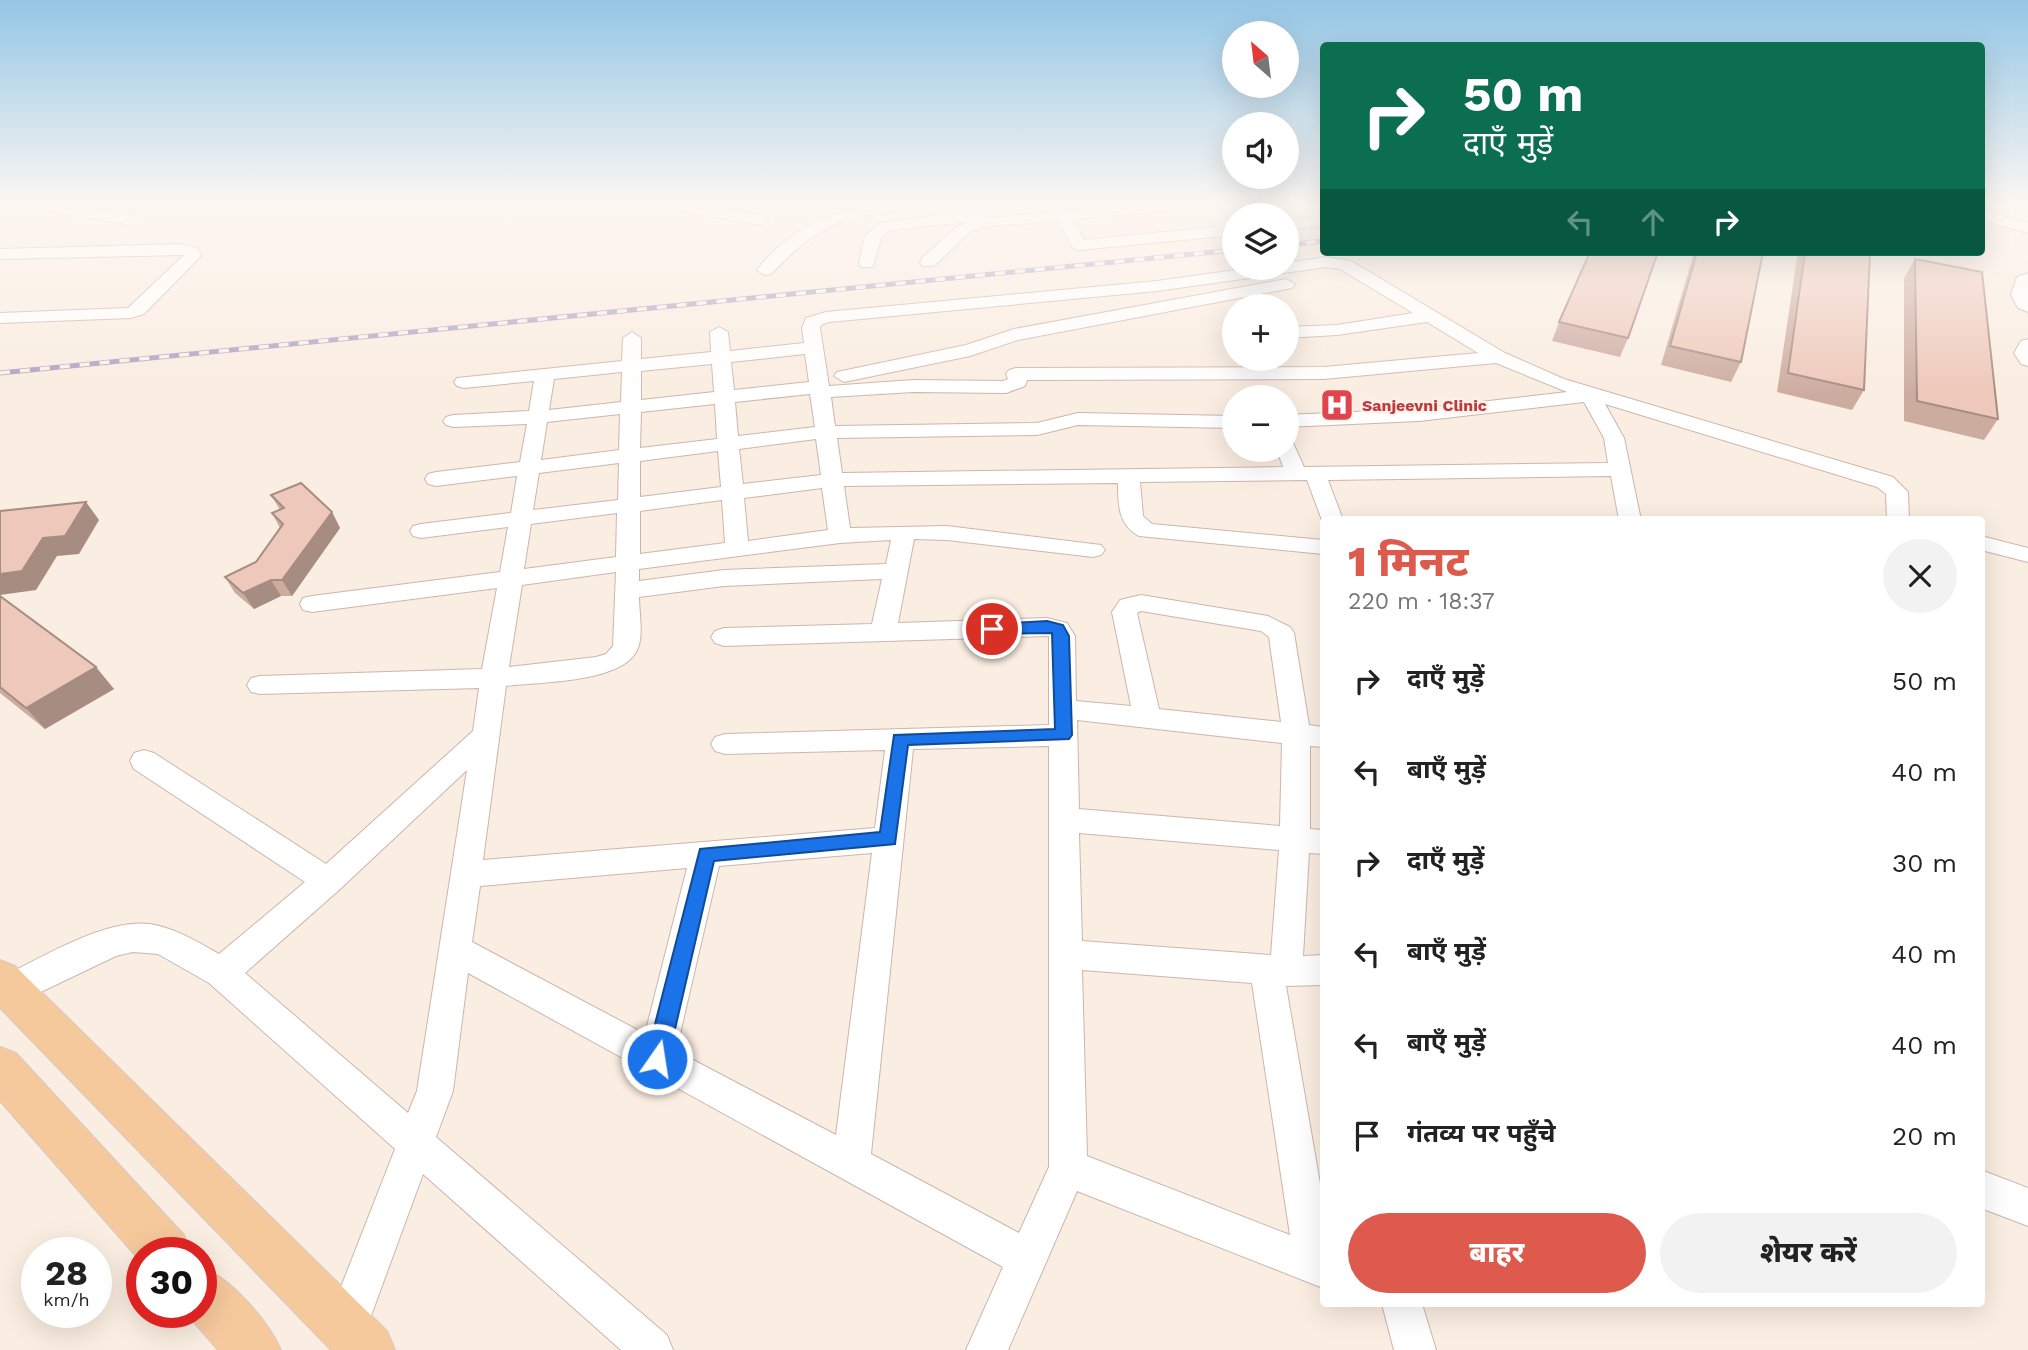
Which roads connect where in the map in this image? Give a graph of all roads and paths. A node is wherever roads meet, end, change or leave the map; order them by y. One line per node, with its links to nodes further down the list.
1 (181, 268): 8 (street)
2 (1284, 268): 14 (street)
3 (1350, 268): 4 (street)
4 (1354, 270): 7 (street); 12 (street)
5 (2028, 278): 6 (street)
6 (2028, 307)
7 (1430, 316): 10 (street); 16 (street)
8 (0, 318)
9 (719, 332): 15 (street)
10 (1299, 332)
11 (632, 338): 18 (street)
12 (997, 340): 22 (street); 24 (street)
13 (2028, 345): 17 (street)
14 (814, 348): 15 (street); 24 (street)
15 (721, 357): 18 (street); 26 (street)
16 (1497, 357): 20 (street); 25 (street)
17 (2028, 360)
18 (631, 366): 21 (street); 27 (street)
19 (1222, 368): 22 (street)
20 (1299, 368)
21 (545, 374): 23 (street); 28 (street)
22 (1016, 374): 24 (street)
23 (464, 382)
24 (819, 387): 26 (street); 32 (street)
25 (1594, 395): 29 (street); 37 (street); 46 (street)
26 (724, 397): 27 (street); 33 (street)
27 (630, 407): 28 (street); 34 (street)
28 (538, 417): 30 (street); 36 (street)
29 (1299, 420)
30 (453, 421)
31 (1222, 422): 32 (street)
32 (825, 432): 33 (street); 41 (street)
33 (728, 442): 34 (street); 42 (street)
34 (629, 454): 36 (street); 43 (street)
35 (1297, 462): 38 (street)
36 (529, 467): 40 (street); 47 (street)
37 (1622, 469): 38 (street); 45 (street)
38 (1305, 473): 39 (street); 44 (street)
39 (1129, 476): 41 (street); 52 (street)
40 (436, 479)
41 (832, 480): 42 (street); 50 (street)
42 (732, 492): 43 (street); 53 (street)
43 (628, 505): 47 (street); 56 (street)
44 (1330, 516)
45 (1629, 516)
46 (1898, 516)
47 (521, 519): 48 (street); 58 (street)
48 (421, 531)
49 (904, 532): 50 (street); 54 (street); 57 (street)
50 (840, 536): 53 (street)
51 (1985, 544): 55 (street)
52 (1320, 547)
53 (737, 549): 56 (street)
54 (1093, 550)
55 (2028, 555)
56 (627, 563): 58 (street); 59 (street)
57 (895, 571): 59 (street); 61 (street)
58 (512, 578): 60 (street); 63 (street)
59 (628, 590): 63 (street)
60 (312, 604)
61 (883, 633): 62 (street); 66 (street)
62 (724, 637)
63 (494, 678): 64 (street); 67 (street)
64 (260, 685)
65 (1147, 718): 66 (street); 68 (street); 68 (street)
66 (1063, 722): 69 (street); 72 (street)
67 (488, 733): 76 (street); 77 (street)
68 (1310, 735): 74 (street)
69 (900, 739): 70 (street); 73 (street)
70 (725, 744)
71 (144, 761): 77 (street)
72 (1064, 820): 74 (street); 79 (street)
73 (889, 839): 75 (street); 87 (street)
74 (1309, 840): 80 (street)
75 (706, 854): 76 (street); 84 (street)
76 (468, 874): 78 (street)
77 (328, 881): 82 (street)
78 (456, 950): 84 (street); 86 (street)
79 (1066, 954): 80 (street); 88 (street)
80 (1276, 969): 81 (street); 89 (street)
81 (1320, 970)
82 (221, 974): 83 (street); 86 (street)
83 (5, 984): 97 (main road)
84 (657, 1059): 87 (street)
85 (0, 1068): 92 (main road)
86 (415, 1143): 97 (street); 99 (street)
87 (851, 1163): 93 (street)
88 (1068, 1168): 93 (street); 94 (street)
89 (1312, 1191): 94 (street)
90 (1985, 1191): 91 (street)
91 (2028, 1207)
92 (152, 1237)
93 (1028, 1259): 100 (street)
94 (1318, 1266)
95 (1403, 1307): 101 (street)
96 (217, 1310): 98 (main road)
97 (357, 1339)
98 (254, 1350)
99 (652, 1350)
100 (987, 1350)
101 (1415, 1350)

